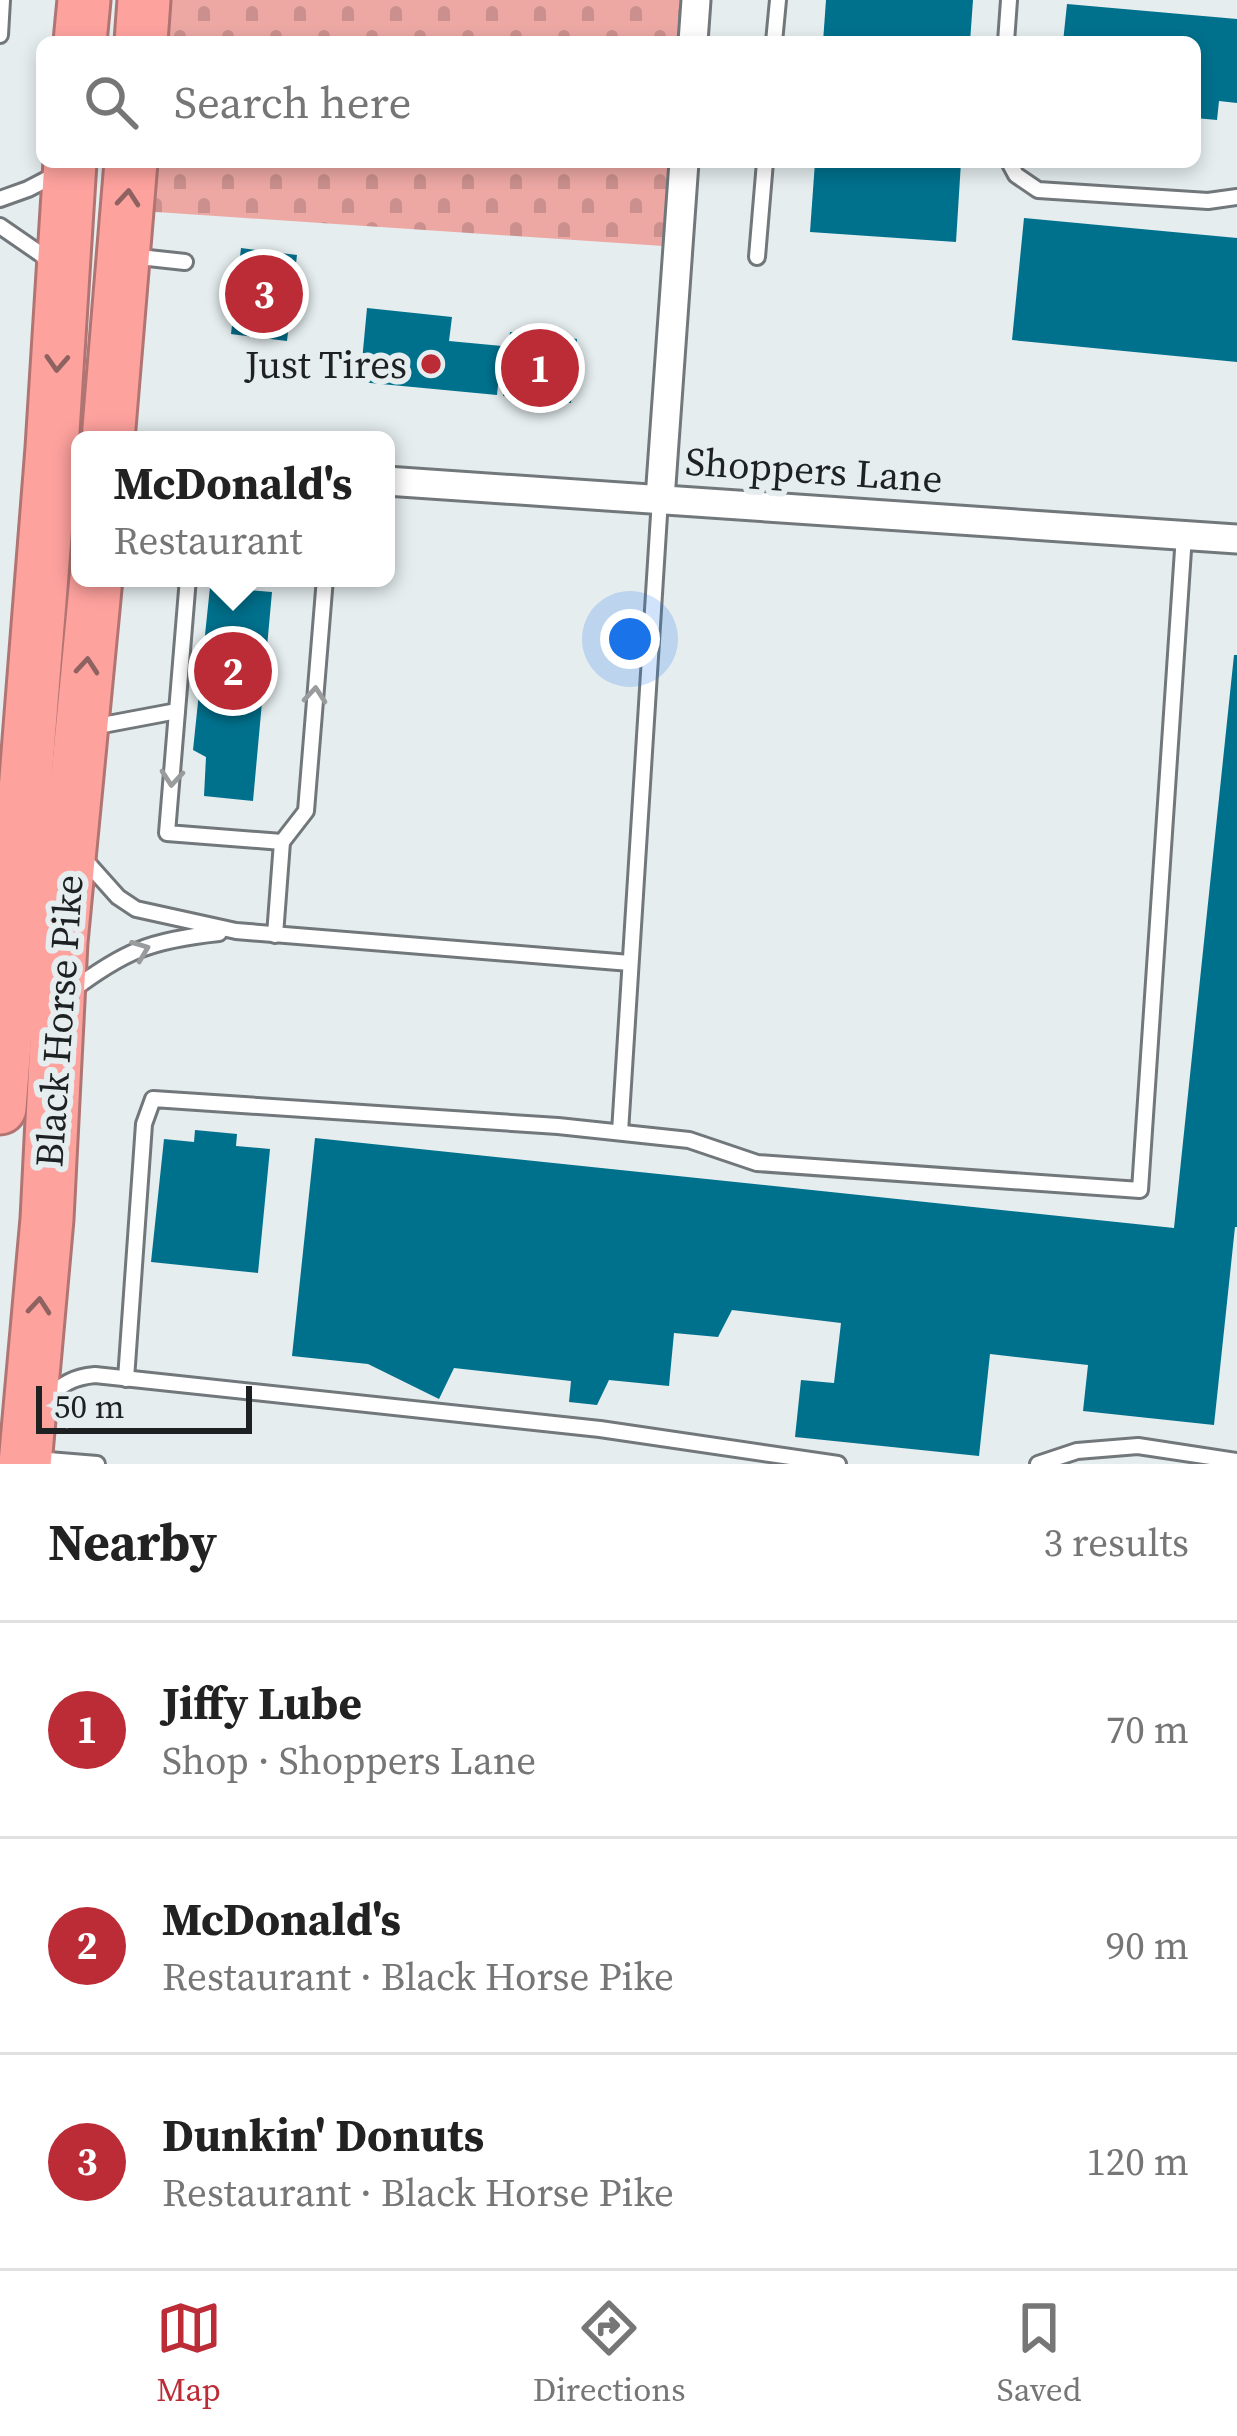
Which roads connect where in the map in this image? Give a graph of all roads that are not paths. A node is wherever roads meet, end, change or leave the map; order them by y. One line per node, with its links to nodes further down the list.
1 (2, 0): 7 (lane)
2 (84, 0): 8 (highway)
3 (144, 0): 9 (highway)
4 (695, 0): 10 (street)
5 (778, 0): 11 (lane)
6 (1009, 0): 12 (lane)
7 (0, 35)
8 (81, 36)
9 (141, 36)
10 (693, 36)
11 (775, 36)
12 (1006, 36)
13 (65, 168): 20 (lane)
14 (70, 168): 25 (highway, Black Horse Pike)
15 (131, 168): 22 (highway, one-way to 15)
16 (684, 168): 28 (street)
17 (765, 168): 23 (lane)
18 (1012, 168): 19 (lane)
19 (1237, 196)
20 (0, 199)
21 (0, 226): 25 (lane)
22 (124, 256): 24 (lane); 26 (highway)
23 (758, 257)
24 (184, 262)
25 (62, 283): 36 (highway, Black Horse Pike, one-way to 36)
26 (109, 431)
27 (395, 482): 28 (street, Shoppers Lane)
28 (661, 499): 29 (street, Shoppers Lane); 42 (lane)
29 (1184, 535): 30 (street, Shoppers Lane); 46 (lane)
30 (1237, 539)
31 (95, 587): 35 (highway, Black Horse Pike, one-way to 31)
32 (187, 587): 34 (lane)
33 (324, 587): 37 (lane, one-way to 33)
34 (177, 711): 35 (lane); 37 (lane, one-way to 37)
35 (81, 729): 38 (highway, Black Horse Pike)
36 (14, 831): 39 (highway, Black Horse Pike)
37 (282, 842): 41 (lane)
38 (70, 844): 40 (lane); 43 (highway, Black Horse Pike)
39 (8, 917): 44 (highway, Black Horse Pike)
40 (236, 931): 41 (lane); 43 (lane, one-way to 40)
41 (275, 935): 42 (lane)
42 (630, 963): 46 (lane)
43 (58, 1001): 48 (highway, Black Horse Pike, one-way to 43)
44 (4, 1020): 45 (highway, Black Horse Pike)
45 (0, 1108)
46 (620, 1132): 47 (lane)
47 (126, 1379): 48 (lane); 51 (lane)
48 (26, 1448): 50 (lane)
49 (1237, 1461): 52 (lane)
50 (97, 1464)
51 (838, 1464)
52 (1038, 1464)

